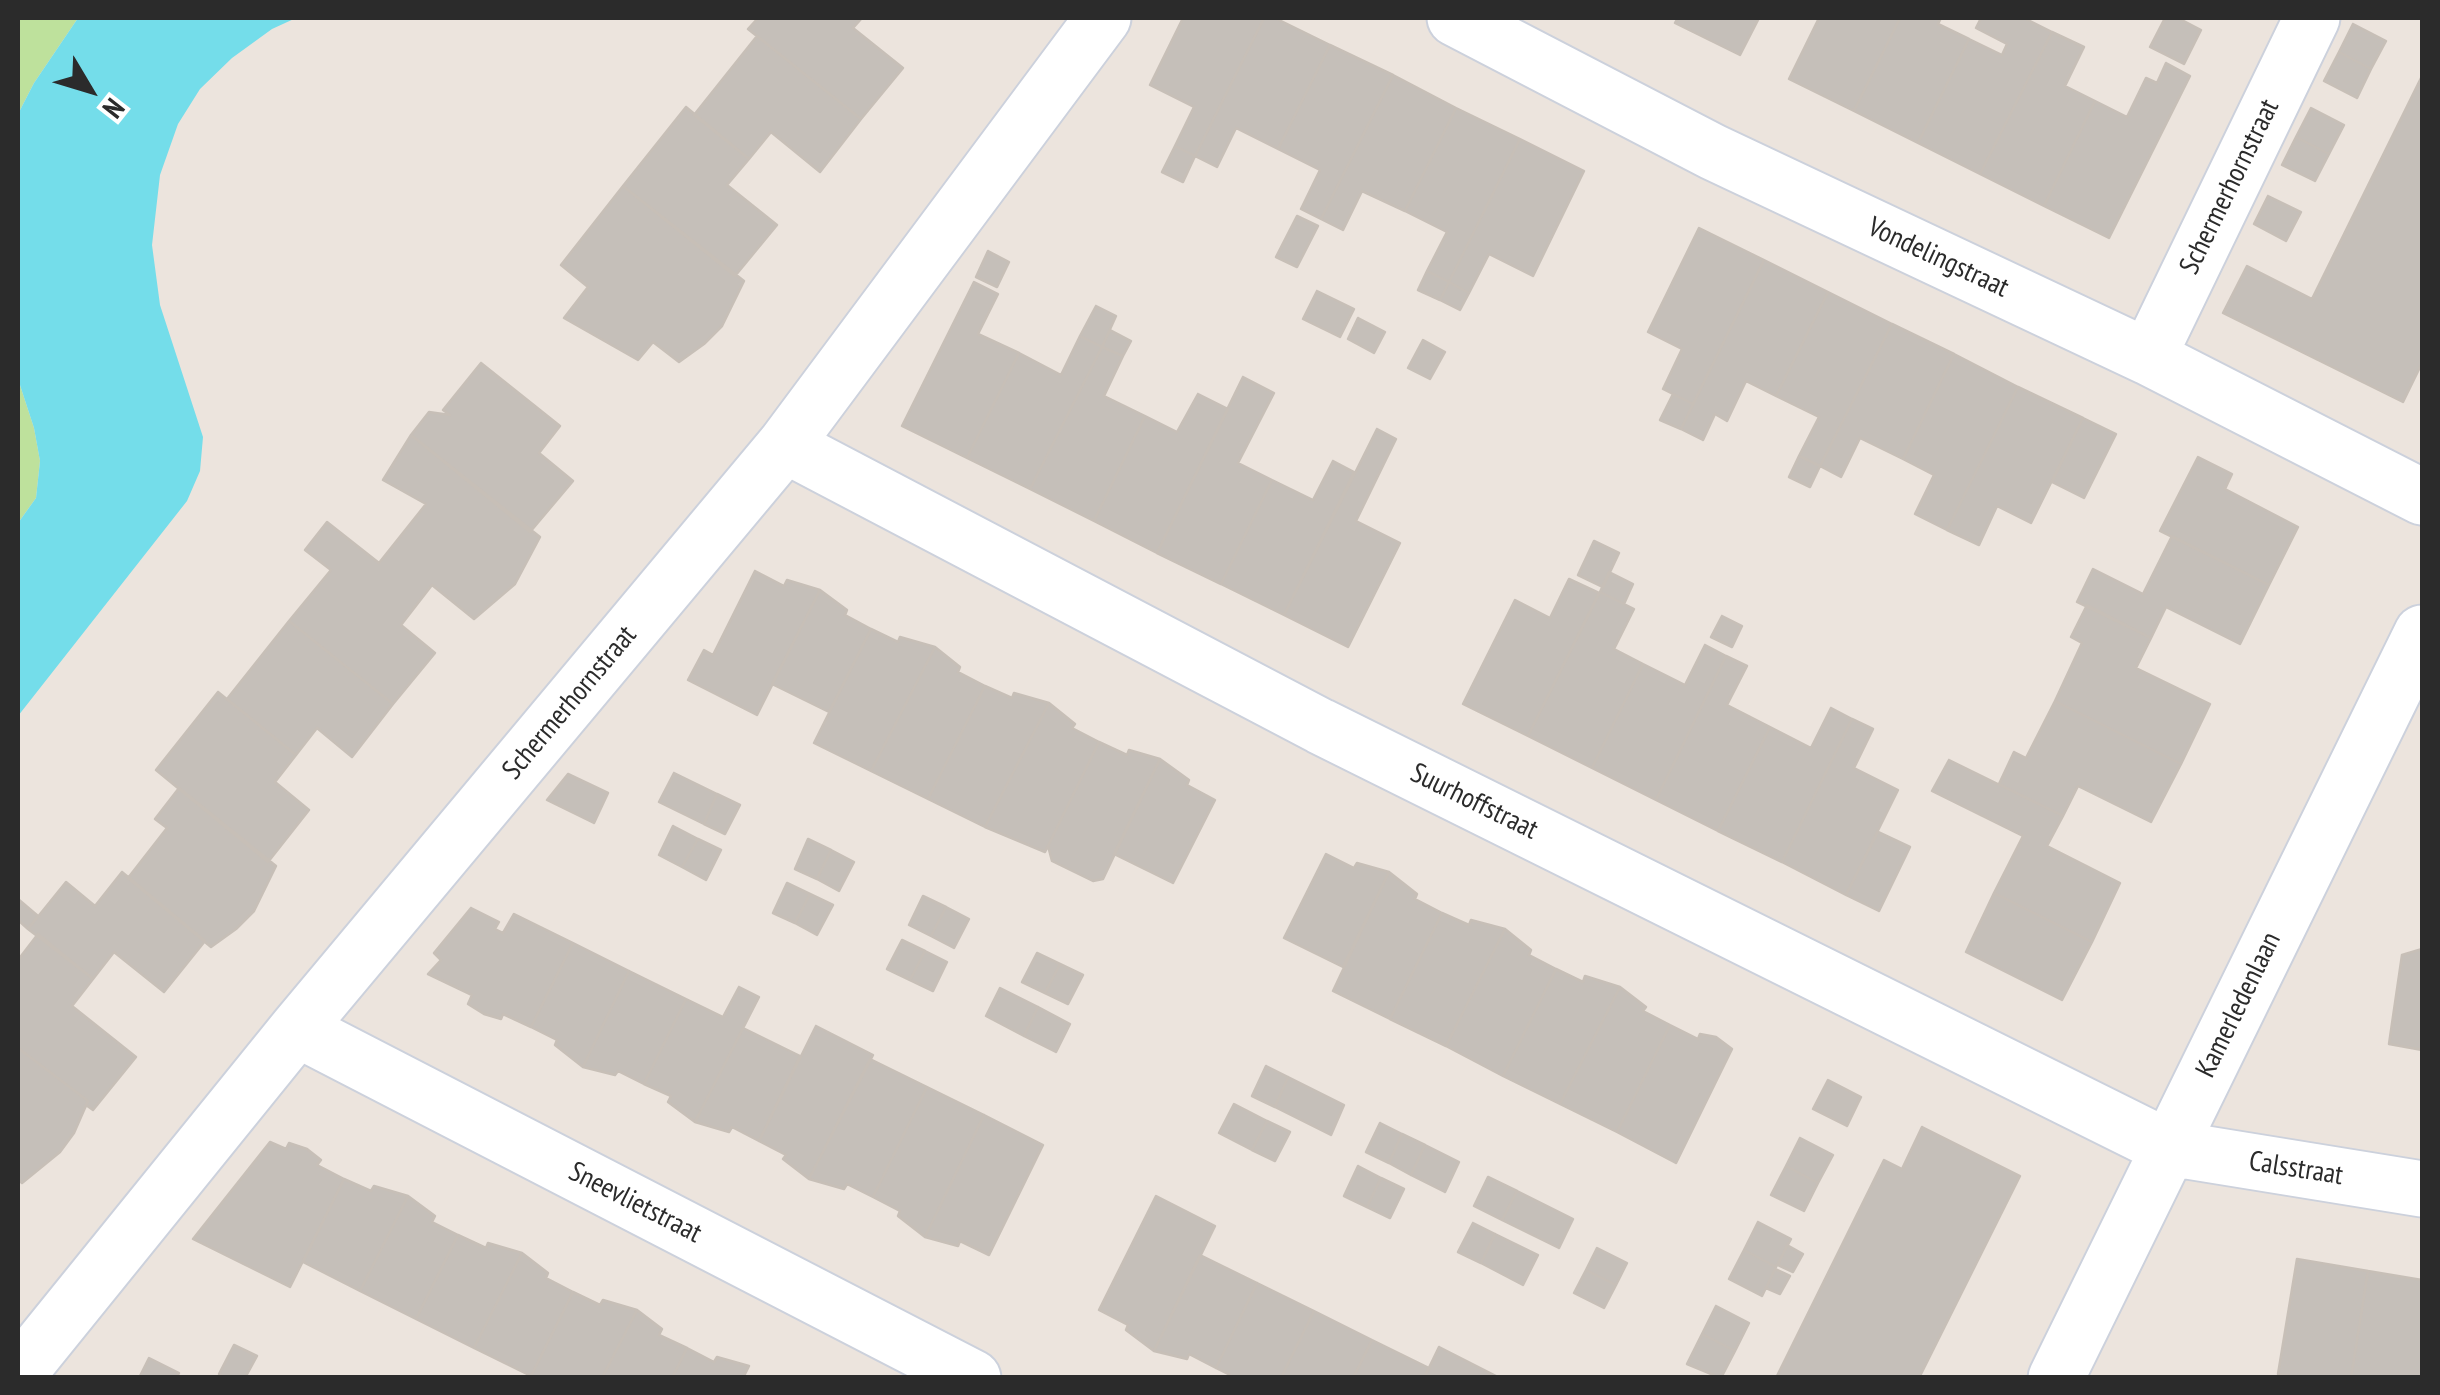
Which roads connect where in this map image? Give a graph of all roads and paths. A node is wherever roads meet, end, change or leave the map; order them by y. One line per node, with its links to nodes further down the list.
1 (1104, 18): 5 (street, Schermerhornstraat)
2 (1455, 18): 4 (street, Vondelingstraat)
3 (2312, 18): 4 (street, Schermerhornstraat)
4 (2148, 356): 6 (street, Vondelingstraat)
5 (786, 444): 8 (street, Schermerhornstraat); 9 (street, Suurhoffstraat)
6 (2422, 497)
7 (2422, 633): 9 (street, Kamerledenlaan)
8 (297, 1029): 11 (street, Schermerhornstraat); 12 (street, Sneevlietstraat)
9 (2169, 1148): 10 (street, Calsstraat); 13 (street, Kamerledenlaan)
10 (2422, 1189)
11 (18, 1374)
12 (973, 1378)
13 (2056, 1378)

